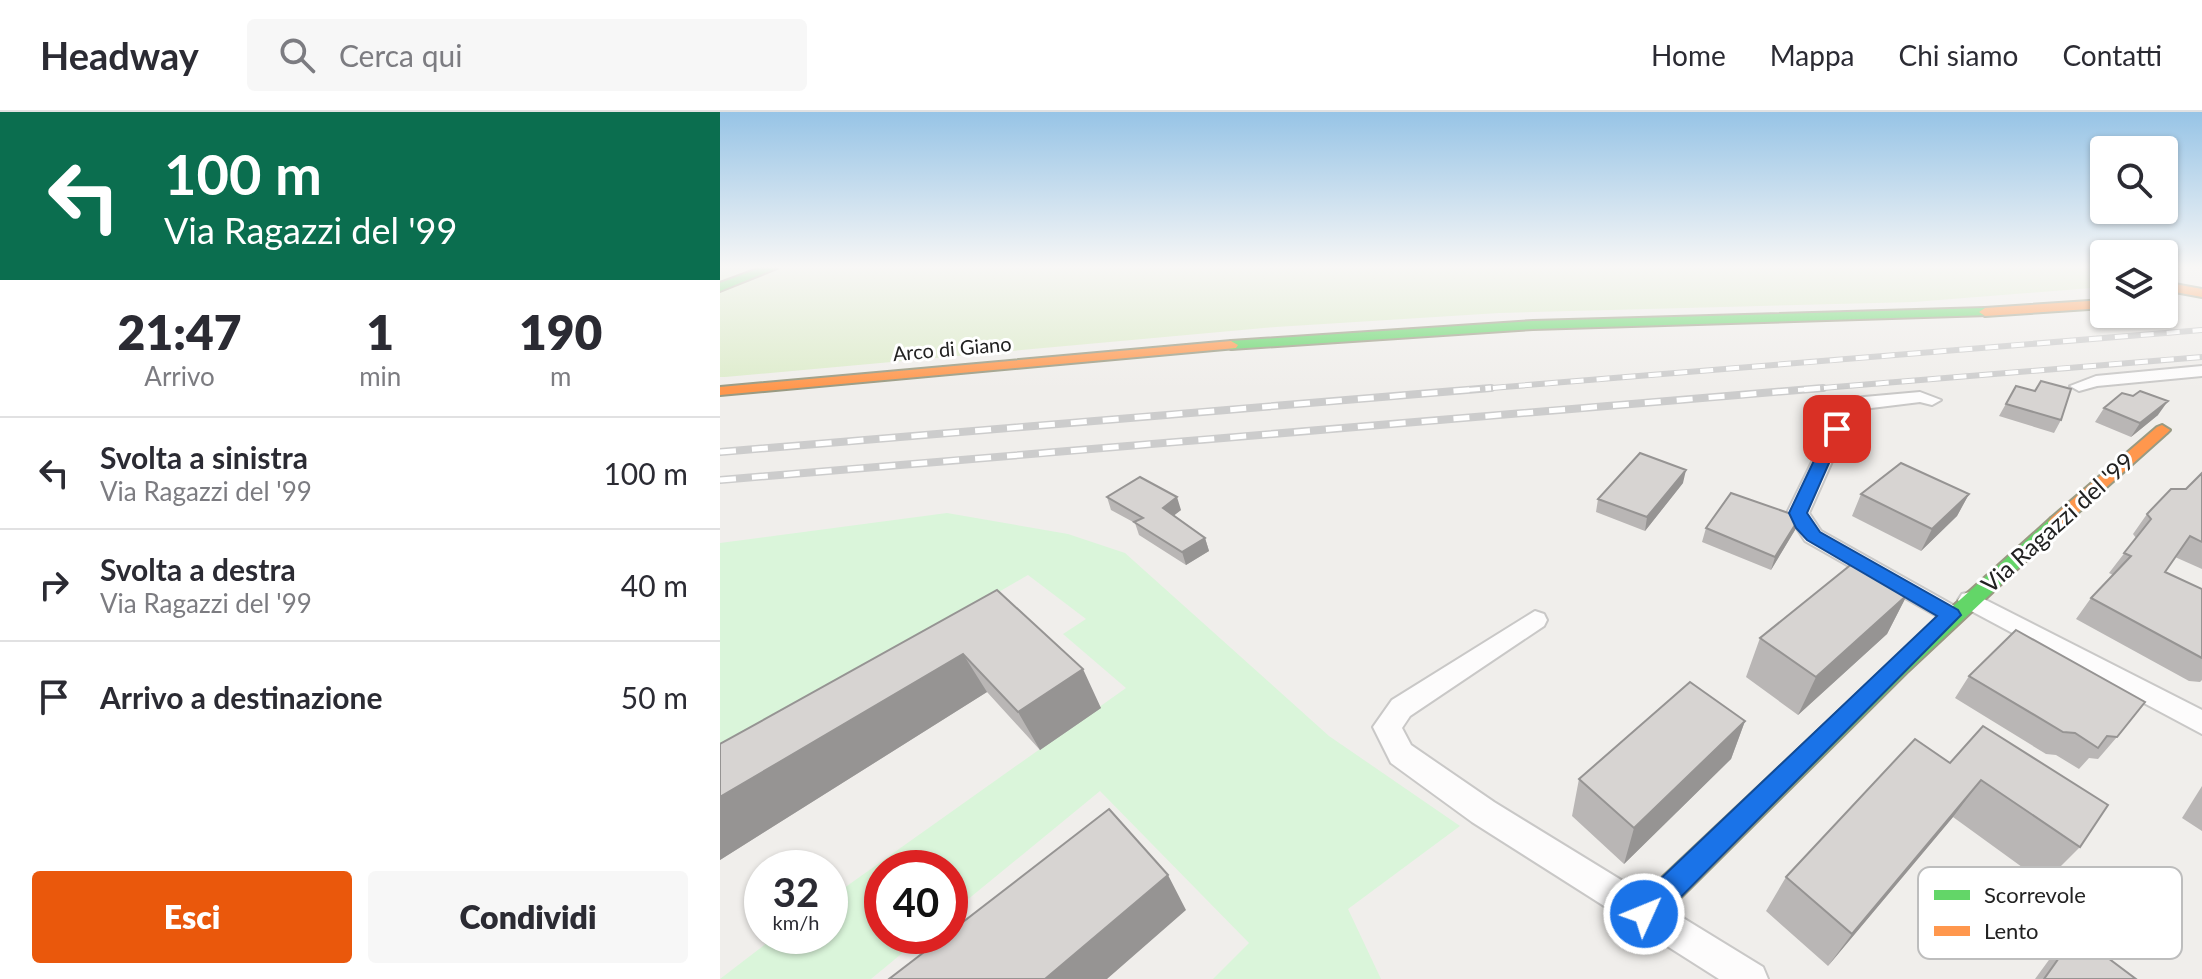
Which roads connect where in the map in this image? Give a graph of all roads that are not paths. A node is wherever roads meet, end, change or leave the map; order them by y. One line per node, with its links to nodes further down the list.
1 (2047, 308): 4 (main road, Arco di Giano)
2 (2202, 371): 3 (street)
3 (2079, 386)
4 (720, 391)
5 (1932, 400): 7 (street)
6 (2162, 430): 7 (main road, Via Ragazzi del '99)
7 (1960, 607): 9 (street); 10 (main road, Via Ragazzi del '99)
8 (1535, 620): 10 (street)
9 (2202, 723)
10 (1644, 914): 11 (street)
11 (1751, 979)

